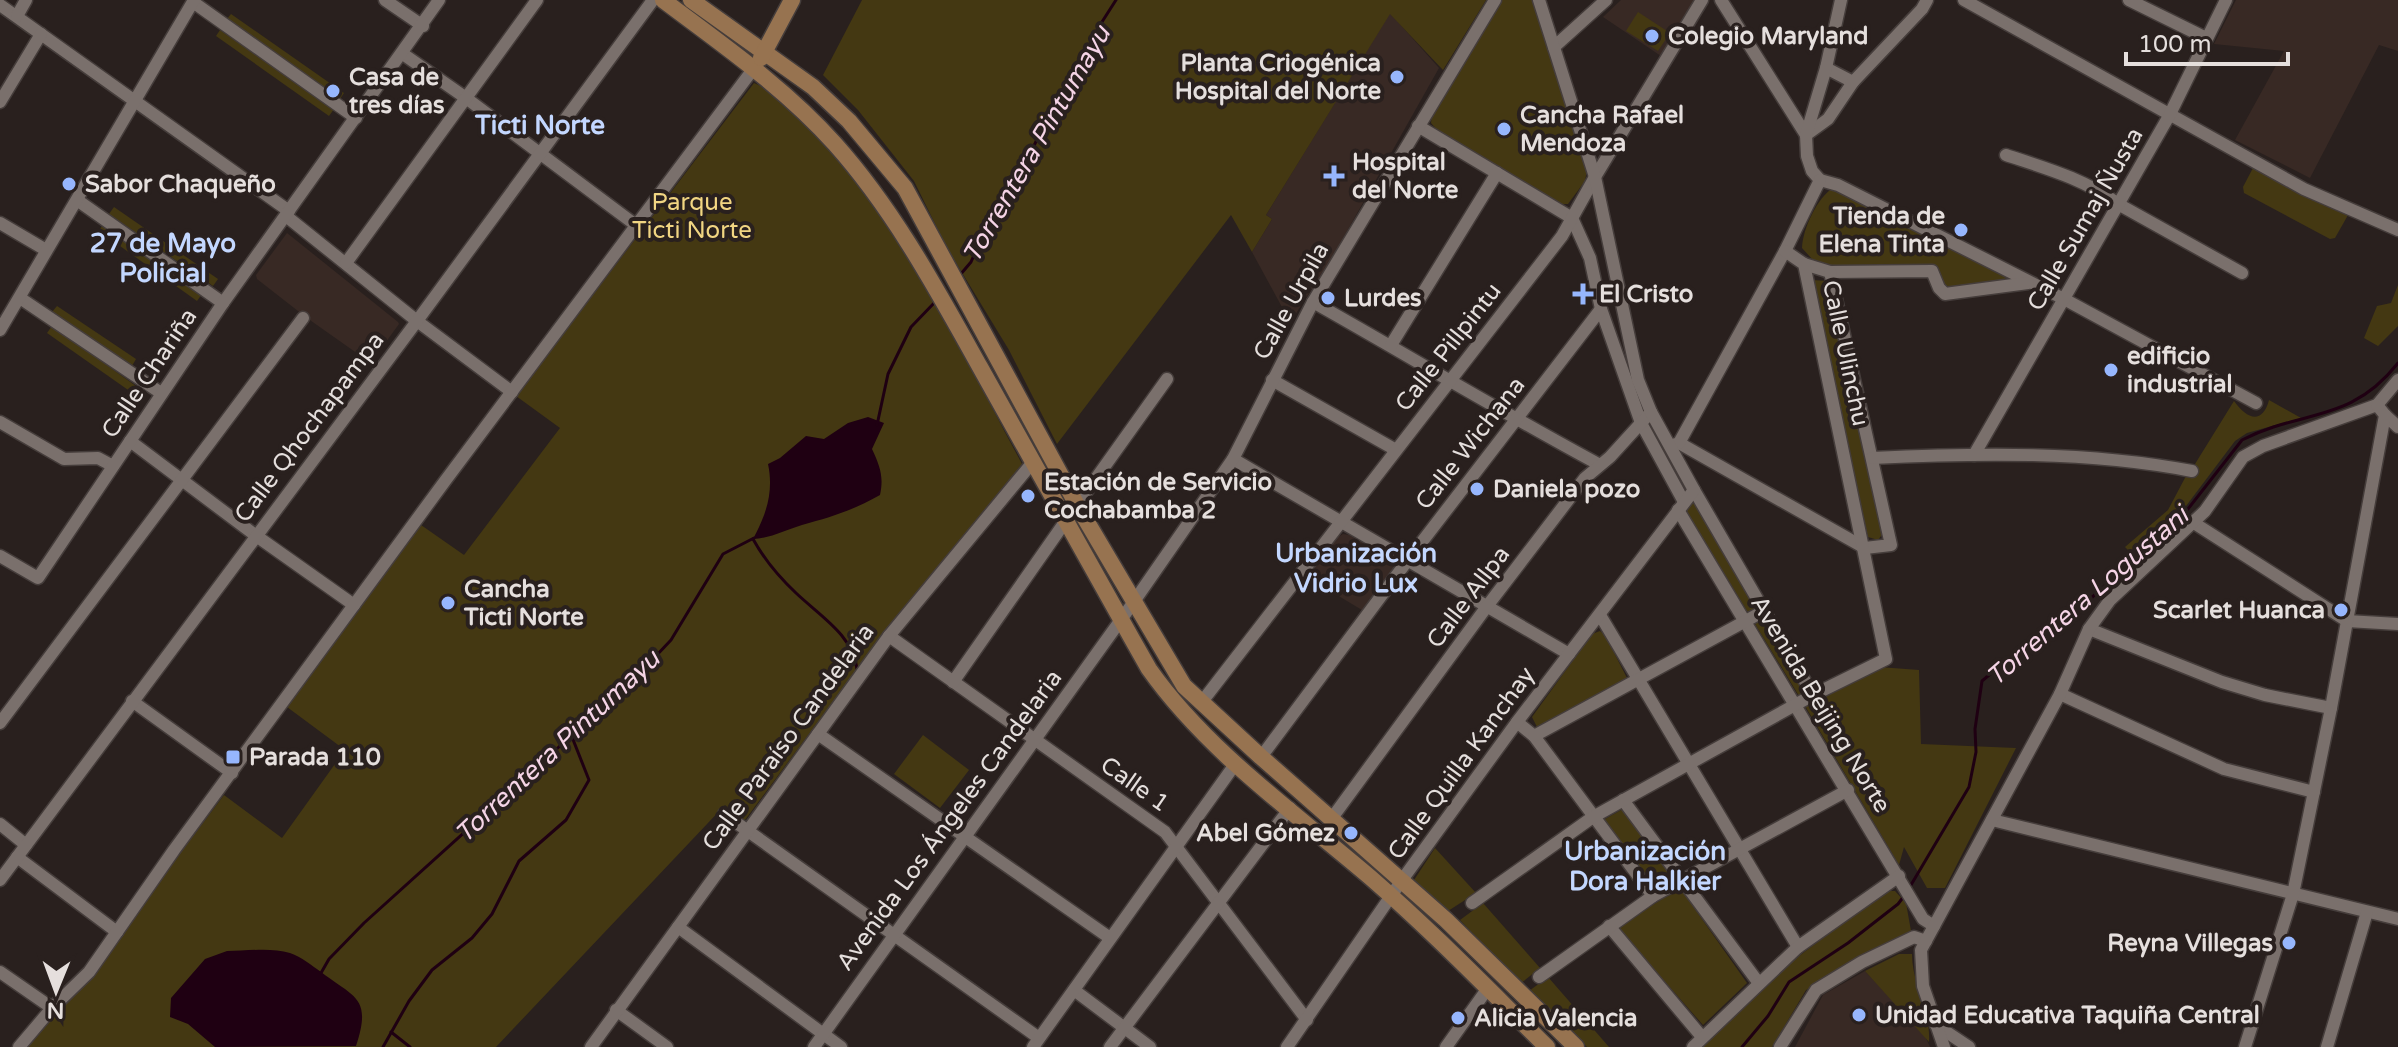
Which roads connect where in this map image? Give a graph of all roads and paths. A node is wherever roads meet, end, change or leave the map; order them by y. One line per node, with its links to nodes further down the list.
1 (26, 0): 21 (street)
2 (385, 0): 22 (street)
3 (439, 0): 22 (street, Calle Chariña)
4 (537, 0): 31 (street)
5 (653, 0): 38 (street, Calle Qhochapampa)
6 (663, 0): 28 (main road)
7 (691, 0): 26 (main road)
8 (792, 0): 26 (main road)
9 (1495, 0): 36 (street, Calle Urpila)
10 (1539, 0): 25 (street, Avenida Beijing Norte)
11 (1606, 0): 25 (street)
12 (1702, 0): 41 (street, Calle Pillpintu)
13 (1721, 0): 37 (street)
14 (1841, 0): 29 (street)
15 (1927, 0): 30 (street)
16 (1964, 0): 34 (street)
17 (2129, 0): 24 (street)
18 (2226, 0): 24 (street, Calle Sumaj Ñusta)
19 (193, 1): 32 (street); 35 (street)
20 (0, 5): 21 (street)
21 (17, 16): 23 (street)
22 (423, 26): 27 (street, Calle Chariña)
23 (41, 34): 32 (street); 33 (street)
24 (2206, 38): 34 (street, Calle Sumaj Ñusta)
25 (1554, 47): 41 (street, Avenida Beijing Norte)
26 (765, 52): 28 (main road); 92 (main road)
27 (403, 54): 31 (street); 35 (street, Calle Chariña)
28 (754, 68): 48 (street); 86 (main road)
29 (1826, 68): 30 (street); 37 (street)
30 (1853, 82): 37 (street)
31 (466, 98): 38 (street); 52 (street)
32 (137, 100): 43 (street); 45 (street)
33 (0, 102)
34 (2169, 116): 44 (street, Calle Sumaj Ñusta); 49 (street)
35 (356, 118): 45 (street, Calle Chariña)
36 (1418, 126): 40 (street); 59 (street, Calle Urpila)
37 (1806, 135): 42 (street)
38 (540, 155): 48 (street); 63 (street, Calle Qhochapampa)
39 (2006, 155): 44 (street)
40 (1497, 173): 46 (street); 65 (street)
41 (1595, 177): 46 (street, Calle Pillpintu); 74 (street, Avenida Beijing Norte)
42 (1820, 180): 51 (street); 56 (street)
43 (77, 200): 50 (street); 60 (street)
44 (2118, 204): 55 (street); 58 (street, Calle Sumaj Ñusta)
45 (288, 213): 52 (street); 60 (street, Calle Chariña)
46 (1572, 218): 61 (street, Avenida Beijing Norte); 68 (street, Calle Pillpintu)
47 (0, 223): 50 (street)
48 (637, 226): 70 (street)
49 (2398, 230)
50 (46, 250): 57 (street)
51 (1785, 251): 53 (street, Calle Ulinchu); 81 (street)
52 (346, 263): 63 (street)
53 (1804, 264): 54 (street); 98 (street, Calle Ulinchu)
54 (1830, 272): 56 (street); 84 (street)
55 (2242, 273)
56 (2028, 283): 58 (street)
57 (20, 298): 64 (street); 71 (street)
58 (2064, 299): 72 (street); 83 (street, Calle Sumaj Ñusta)
59 (1313, 302): 65 (street); 67 (street, Calle Urpila)
60 (223, 303): 71 (street, Calle Chariña)
61 (1601, 309): 76 (street, Calle Wichana); 78 (street, Avenida Beijing Norte)
62 (303, 318): 90 (street)
63 (417, 321): 70 (street); 97 (street, Calle Qhochapampa)
64 (0, 330)
65 (1391, 345): 68 (street)
66 (1167, 379): 92 (street)
67 (1272, 380): 82 (street); 85 (street, Calle Urpila)
68 (1451, 380): 76 (street); 82 (street, Calle Pillpintu)
69 (2398, 380): 73 (street)
70 (512, 392): 102 (street)
71 (161, 393): 80 (street, Calle Chariña)
72 (2256, 403)
73 (2377, 405): 75 (street); 96 (street)
74 (1651, 412): 78 (street, Calle Allpa); 81 (street, Avenida Beijing Norte)
75 (2385, 415): 79 (street); 108 (street)
76 (1516, 420): 87 (street); 100 (street, Calle Wichana)
77 (0, 422): 88 (street)
78 (1641, 423): 87 (street, Calle Allpa); 93 (street, Avenida Beijing Norte)
79 (2398, 427)
80 (130, 441): 88 (street, Calle Chariña); 90 (street)
81 (1675, 445): 91 (street, Avenida Beijing Norte); 98 (street)
82 (1396, 450): 94 (street, Calle Pillpintu)
83 (1974, 455): 84 (street); 89 (street)
84 (1872, 458): 98 (street)
85 (1233, 459): 94 (street); 101 (street, Calle Urpila)
86 (1033, 462): 95 (main road); 111 (street, Calle Paraíso Candelaria)
87 (1600, 465): 103 (street, Calle Allpa)
88 (113, 466): 99 (street, Calle Chariña)
89 (2192, 471)
90 (184, 479): 97 (street); 122 (street)
91 (1694, 490): 93 (street); 104 (street, Avenida Beijing Norte)
92 (1077, 505): 101 (main road)
93 (1681, 506): 105 (street, Calle Quilla Kanchay); 107 (street, Avenida Beijing Norte)
94 (1340, 521): 100 (street); 118 (street, Calle Pillpintu)
95 (1065, 522): 106 (main road); 114 (street)
96 (2194, 523): 108 (street); 110 (street)
97 (255, 535): 102 (street); 117 (street, Calle Qhochapampa)
98 (1865, 548): 116 (street, Calle Ulinchu)
99 (0, 556)
100 (1408, 560): 103 (street); 126 (street, Calle Wichana)
101 (1133, 603): 106 (street, Calle Urpila); 118 (main road)
102 (354, 605): 129 (street)
103 (1488, 605): 112 (street); 136 (street, Calle Allpa)
104 (1764, 611): 107 (street); 116 (street, Avenida Beijing Norte)
105 (1600, 615): 112 (street, Calle Quilla Kanchay); 113 (street)
106 (1121, 619): 125 (street, Avenida Los Ángeles Candelaria); 127 (main road)
107 (1747, 621): 113 (street); 119 (street, Avenida Beijing Norte)
108 (2347, 621): 109 (street); 120 (street)
109 (2398, 624)
110 (2089, 629): 115 (street); 120 (street)
111 (889, 636): 114 (street, Calle 1); 123 (street, Calle Paraíso Candelaria)
112 (1569, 654): 121 (street, Calle Quilla Kanchay)
113 (1637, 679): 124 (street); 128 (street)
114 (953, 682): 125 (street, Calle 1)
115 (2060, 694): 131 (street); 137 (street)
116 (1813, 695): 119 (street)
117 (132, 701): 129 (street); 141 (street, Calle Qhochapampa)
118 (1201, 703): 126 (main road)
119 (1797, 704): 128 (street); 130 (street, Avenida Beijing Norte)
120 (2331, 708): 131 (street)
121 (1517, 722): 124 (street); 146 (street, Calle Quilla Kanchay)
122 (0, 723)
123 (818, 734): 139 (street, Calle Paraíso Candelaria); 140 (street)
124 (1534, 736): 135 (street)
125 (1033, 740): 140 (street, Avenida Los Ángeles Candelaria); 142 (street, Calle 1)
126 (1261, 757): 136 (main road)
127 (1236, 763): 133 (main road); 142 (street)
128 (1689, 764): 132 (street); 143 (street)
129 (232, 773): 159 (street)
130 (1848, 790): 143 (street); 148 (street, Avenida Beijing Norte)
131 (2314, 792): 149 (street)
132 (1623, 800): 135 (street); 147 (street)
133 (1290, 808): 150 (main road); 152 (street)
134 (724, 814): 139 (street)
135 (1593, 817): 151 (street); 153 (street)
136 (1332, 818): 146 (main road)
137 (1992, 820): 149 (street); 157 (street)
138 (0, 824): 141 (street)
139 (747, 830): 158 (street, Calle Paraíso Candelaria); 160 (street)
140 (965, 838): 160 (street, Avenida Los Ángeles Candelaria); 161 (street)
141 (26, 845): 144 (street, Calle Qhochapampa)
142 (1175, 848): 152 (street, Calle 1); 161 (street)
143 (1741, 848): 147 (street); 163 (street)
144 (17, 857): 145 (street, Calle Qhochapampa); 159 (street)
145 (0, 880)
146 (1402, 880): 150 (street, Calle Quilla Kanchay); 187 (main road)
147 (1681, 881): 151 (street); 166 (street)
148 (1904, 886): 157 (street, Avenida Beijing Norte); 163 (street)
149 (2293, 894): 154 (street); 191 (street)
150 (1392, 896): 167 (main road); 171 (street, Calle Quilla Kanchay)
151 (1653, 896): 156 (street)
152 (1218, 903): 171 (street, Calle 1); 173 (street)
153 (1472, 903)
154 (2367, 912): 155 (street); 192 (street)
155 (2398, 919)
156 (1609, 926): 165 (street); 176 (street)
157 (1934, 926): 162 (street)
158 (678, 927): 170 (street, Calle Paraíso Candelaria); 174 (street)
159 (117, 932): 169 (street)
160 (895, 935): 174 (street, Avenida Los Ángeles Candelaria); 175 (street)
161 (1110, 938): 168 (street)
162 (1926, 941): 172 (street); 188 (street)
163 (1798, 947): 166 (street)
164 (0, 972): 169 (street)
165 (1539, 977)
166 (1758, 982): 176 (street)
167 (1488, 988): 177 (main road); 186 (street)
168 (1074, 990): 173 (street); 175 (street)
169 (52, 1008): 178 (street)
170 (616, 1010): 179 (street, Calle Paraíso Candelaria); 180 (street)
171 (1307, 1020): 185 (street, Calle Quilla Kanchay)
172 (1936, 1025): 189 (street); 190 (street)
173 (1125, 1028): 183 (street); 184 (street)
174 (823, 1034): 181 (street, Avenida Los Ángeles Candelaria); 182 (street)
175 (1036, 1042)
176 (1698, 1042)
177 (1544, 1046)
178 (19, 1047)
179 (591, 1047)
180 (667, 1047)
181 (814, 1047)
182 (841, 1047)
183 (1110, 1047)
184 (1150, 1047)
185 (1287, 1047)
186 (1446, 1047)
187 (1576, 1047)
188 (1780, 1047)
189 (1944, 1047)
190 (1969, 1047)
191 (2245, 1047)
192 (2327, 1047)

